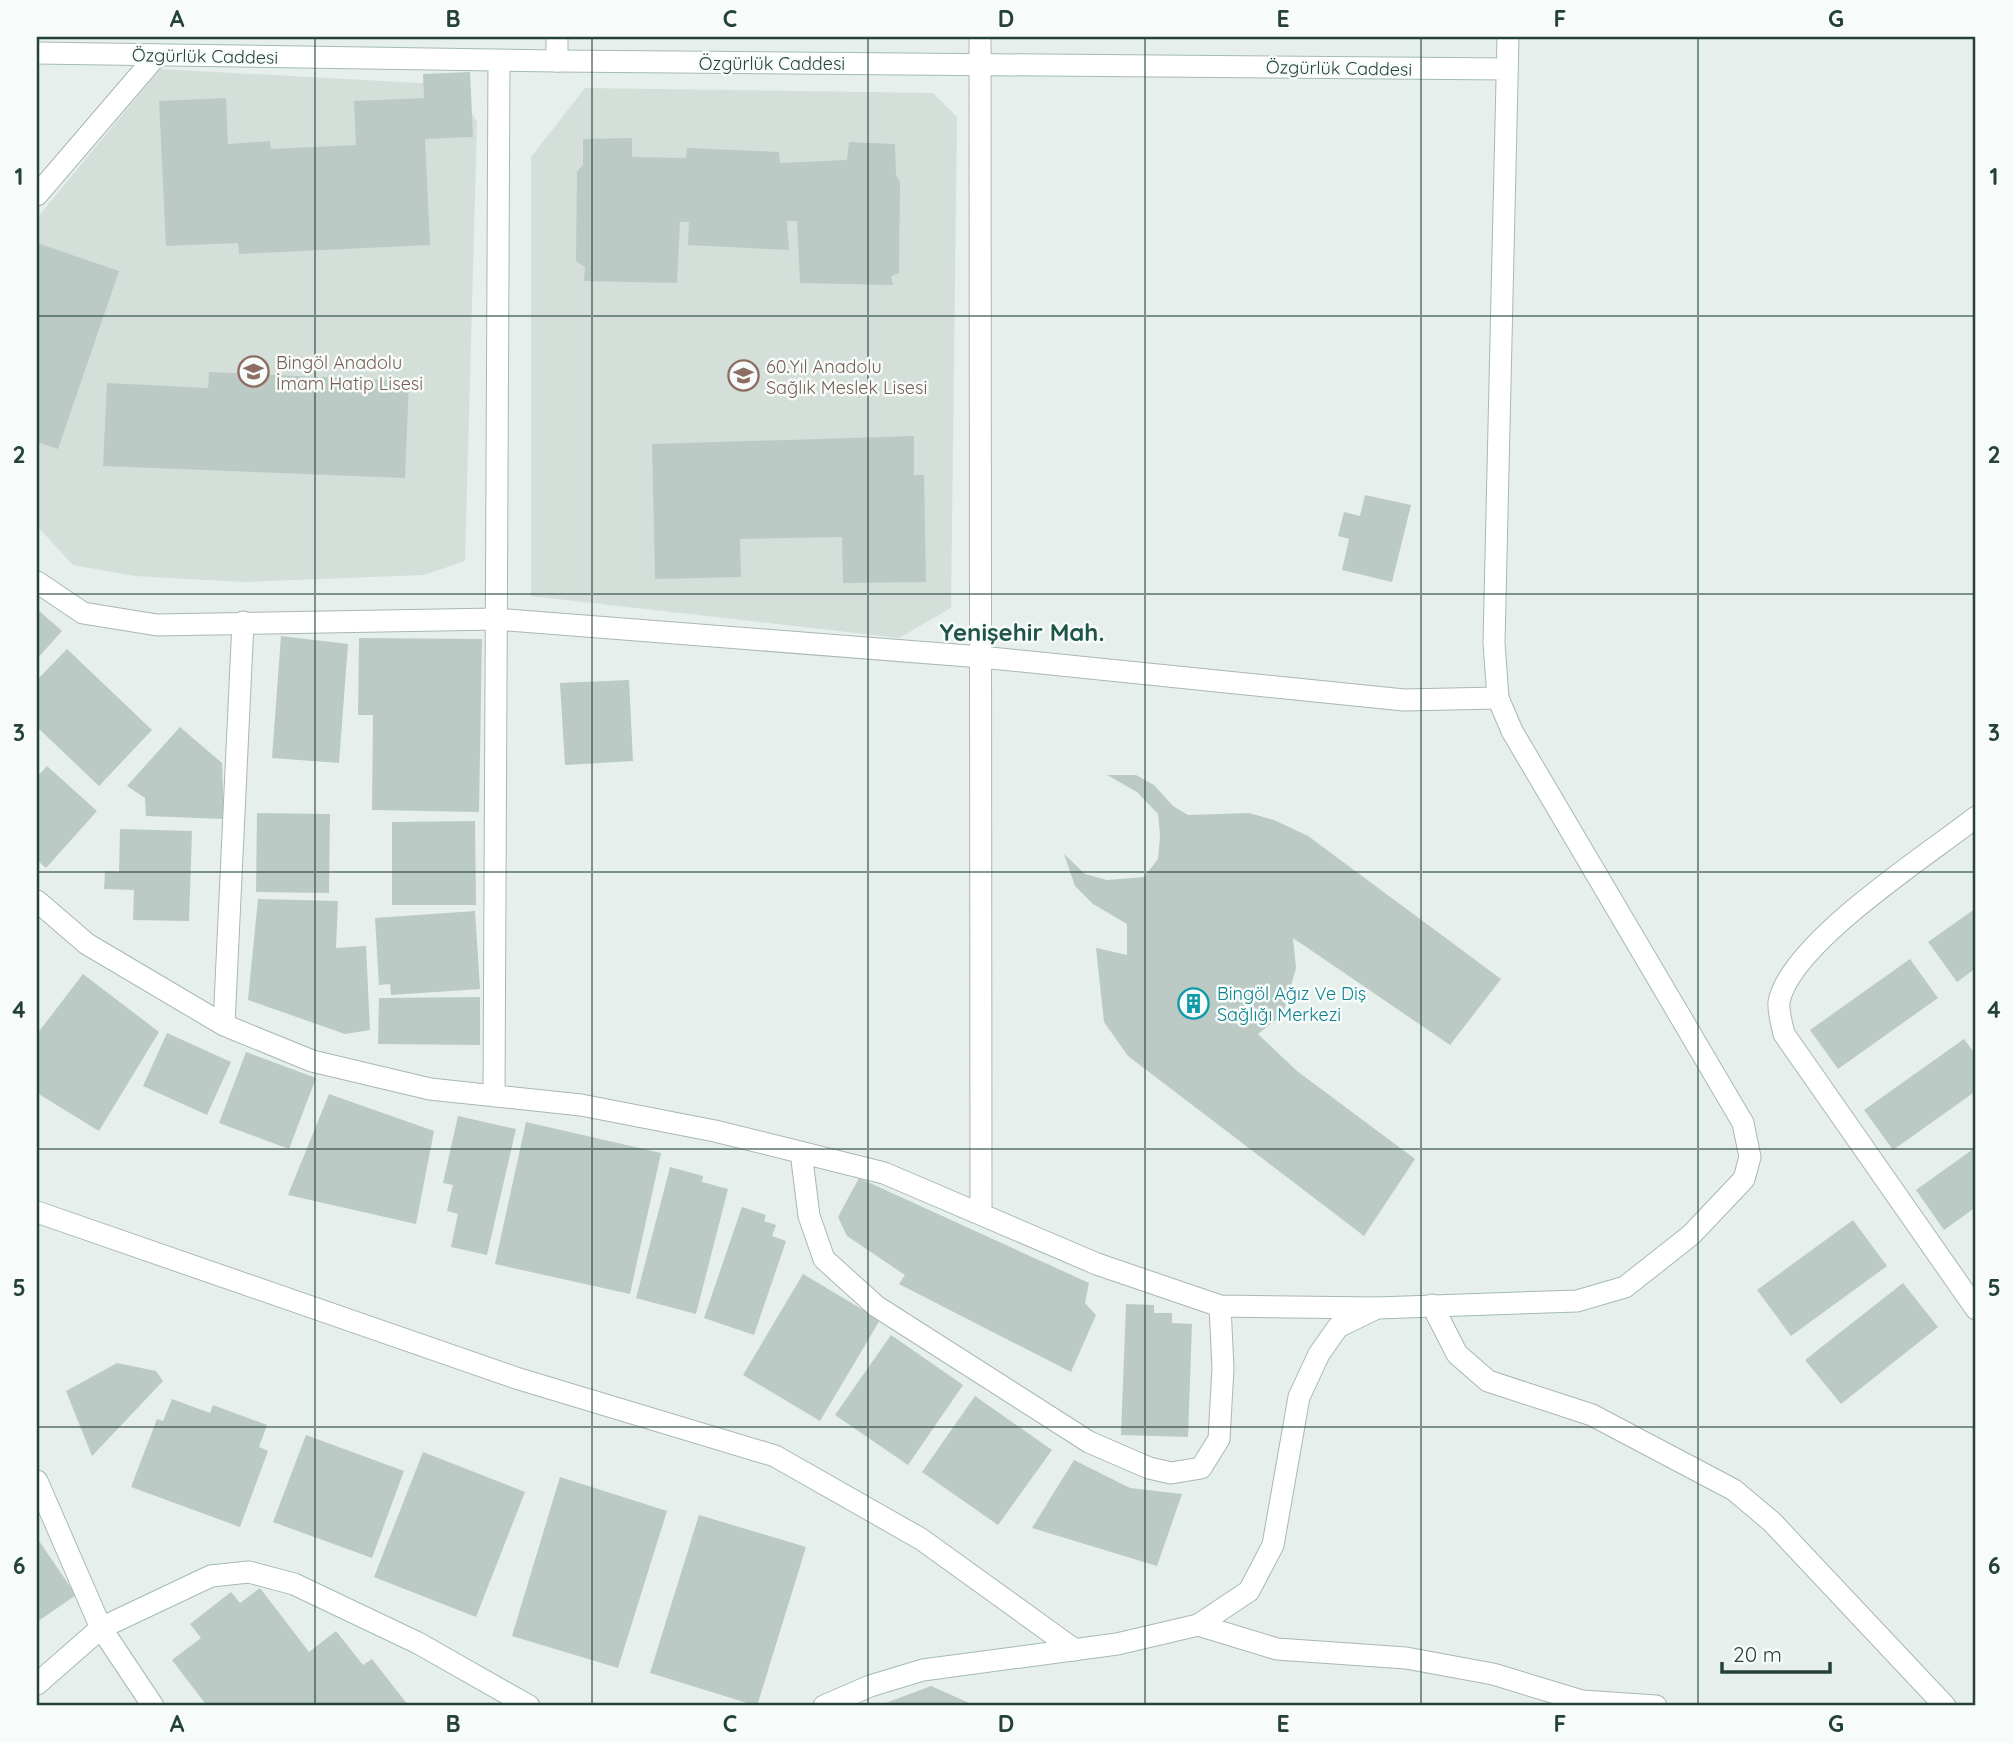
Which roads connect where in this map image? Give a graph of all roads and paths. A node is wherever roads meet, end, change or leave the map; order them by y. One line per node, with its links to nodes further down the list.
1 (557, 37): 7 (street)
2 (980, 37): 8 (street)
3 (1508, 37): 9 (street)
4 (37, 53): 5 (street, Özgürlük Caddesi)
5 (157, 55): 6 (street, Özgürlük Caddesi); 10 (street)
6 (499, 61): 7 (street, Özgürlük Caddesi); 12 (street)
7 (557, 61): 8 (street, Özgürlük Caddesi)
8 (981, 64): 9 (street, Özgürlük Caddesi); 14 (street)
9 (1507, 69): 15 (street)
10 (37, 195)
11 (37, 582): 13 (street)
12 (496, 619): 13 (street); 14 (street); 19 (street)
13 (243, 622): 18 (street)
14 (981, 657): 15 (street); 22 (street)
15 (1498, 698): 23 (street)
16 (1976, 817): 26 (street)
17 (37, 901): 18 (street)
18 (223, 1025): 19 (street)
19 (494, 1096): 20 (street)
20 (801, 1152): 22 (street); 24 (street)
21 (37, 1212): 30 (street)
22 (981, 1214): 24 (street)
23 (1432, 1305): 25 (street); 36 (street)
24 (1220, 1306): 25 (street)
25 (1377, 1308): 28 (street)
26 (1976, 1308)
27 (37, 1481): 29 (street)
28 (1198, 1625): 30 (street); 35 (street)
29 (101, 1628): 31 (street); 32 (street); 33 (street)
30 (1075, 1650): 34 (street)
31 (37, 1684)
32 (153, 1706)
33 (529, 1706)
34 (824, 1706)
35 (1656, 1706)
36 (1945, 1706)

